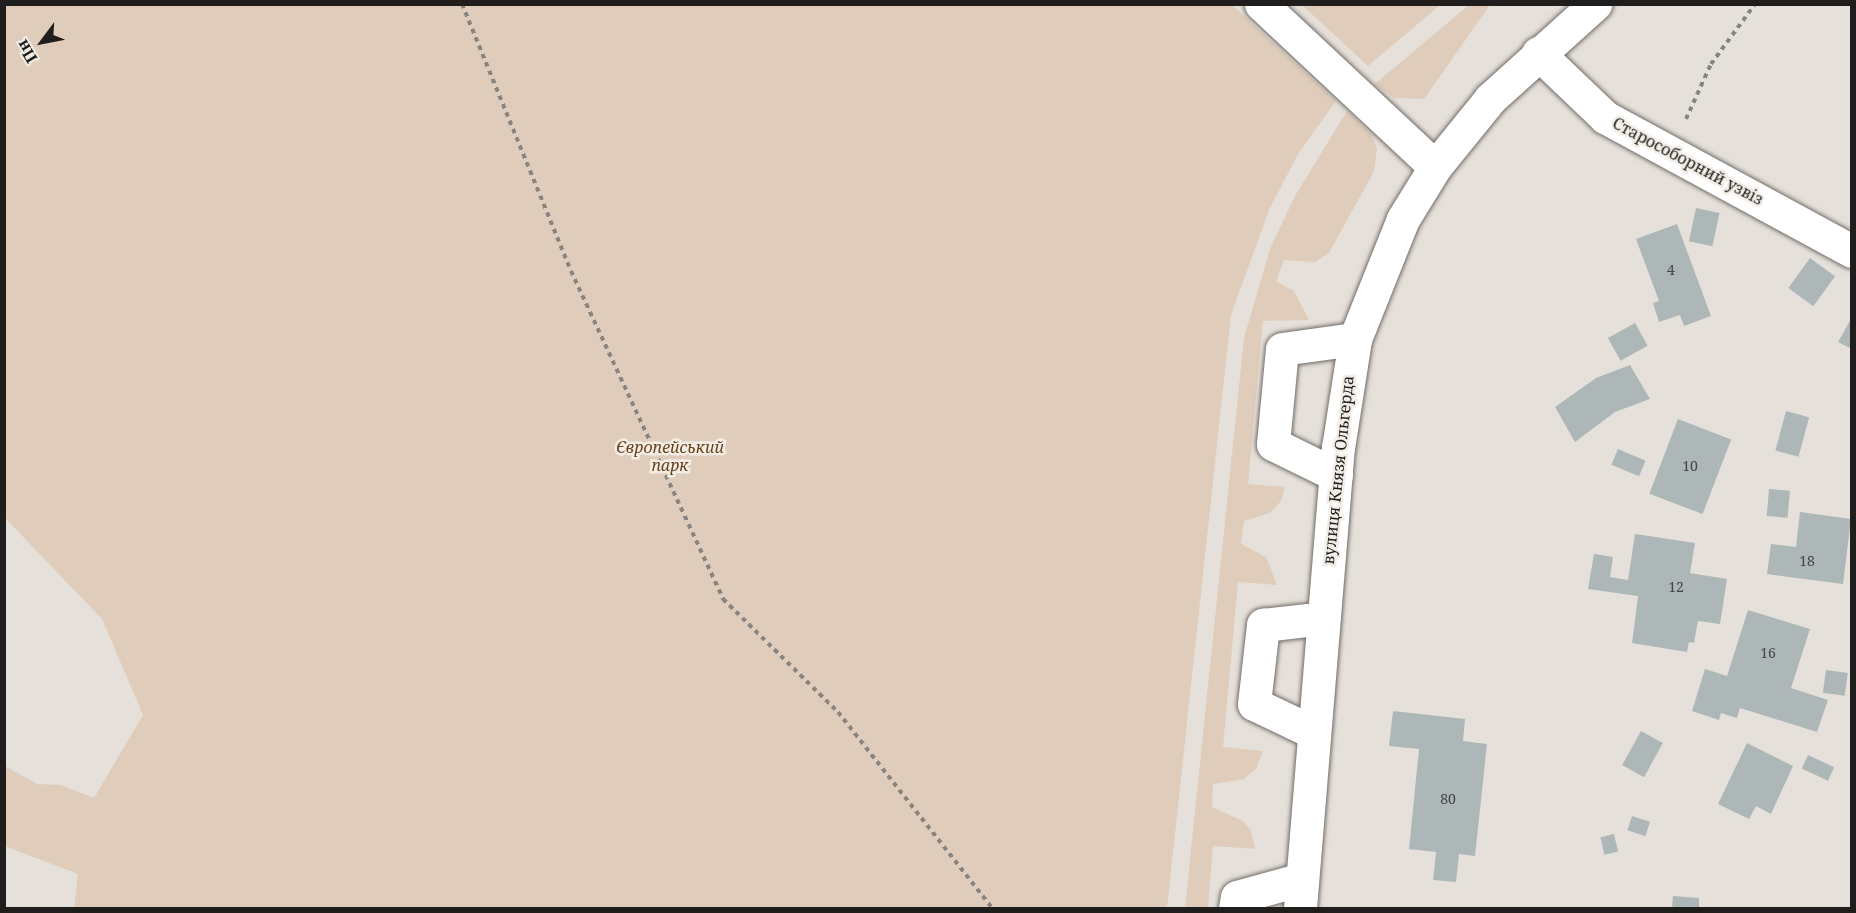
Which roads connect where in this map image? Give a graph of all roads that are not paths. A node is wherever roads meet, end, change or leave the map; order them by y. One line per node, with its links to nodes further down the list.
1 (1261, 4): 4 (main road)
2 (1595, 4): 3 (main road, вулиця Князя Ольгерда)
3 (1538, 53): 4 (main road, вулиця Князя Ольгерда); 5 (main road, Старособорний узвіз)
4 (1435, 167): 6 (main road, вулиця Князя Ольгерда)
5 (1851, 251)
6 (1355, 339): 7 (main road, вулиця Князя Ольгерда); 7 (main road)
7 (1336, 475): 8 (main road, вулиця Князя Ольгерда)
8 (1324, 618): 9 (main road, вулиця Князя Ольгерда); 9 (main road)
9 (1313, 732): 10 (main road, вулиця Князя Ольгерда)
10 (1301, 894): 11 (main road)
11 (1235, 909)

